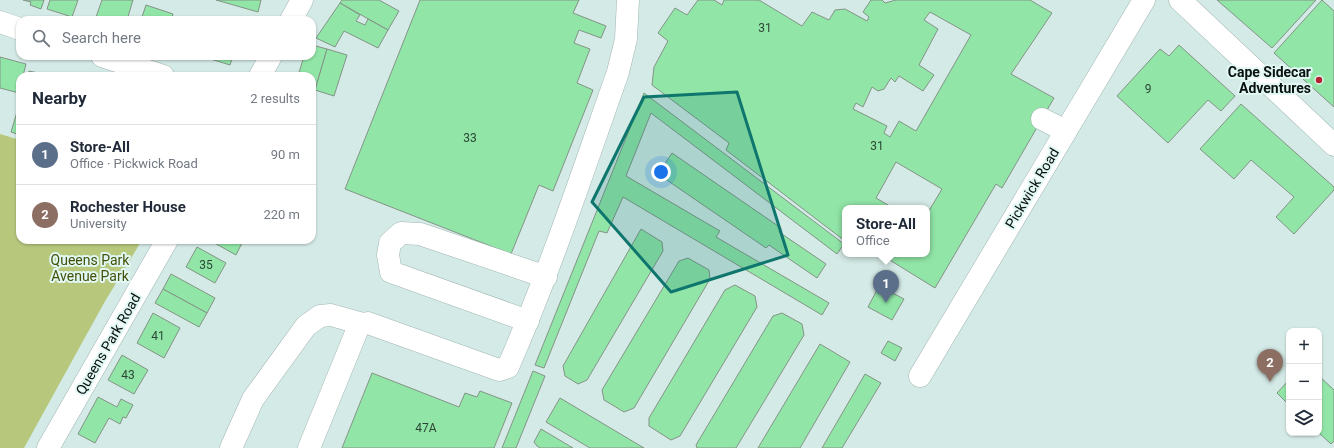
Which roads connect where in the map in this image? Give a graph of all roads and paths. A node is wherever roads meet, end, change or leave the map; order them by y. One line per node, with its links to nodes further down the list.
1 (302, 0): 5 (street)
2 (628, 0): 16 (street)
3 (1144, 0): 13 (street, Pickwick Road)
4 (1180, 0): 14 (street)
5 (293, 16)
6 (0, 22): 7 (street)
7 (16, 28)
8 (114, 60): 10 (street)
9 (269, 60): 11 (street)
10 (151, 72)
11 (262, 72)
12 (1040, 123): 13 (street)
13 (1064, 136): 19 (street, Pickwick Road)
14 (1334, 145)
15 (165, 244): 20 (street, Queens Park Road)
16 (546, 277): 17 (street); 17 (street)
17 (528, 321): 18 (street)
18 (363, 324): 21 (street); 22 (street)
19 (920, 376)
20 (48, 448)
21 (231, 448)
22 (309, 448)

